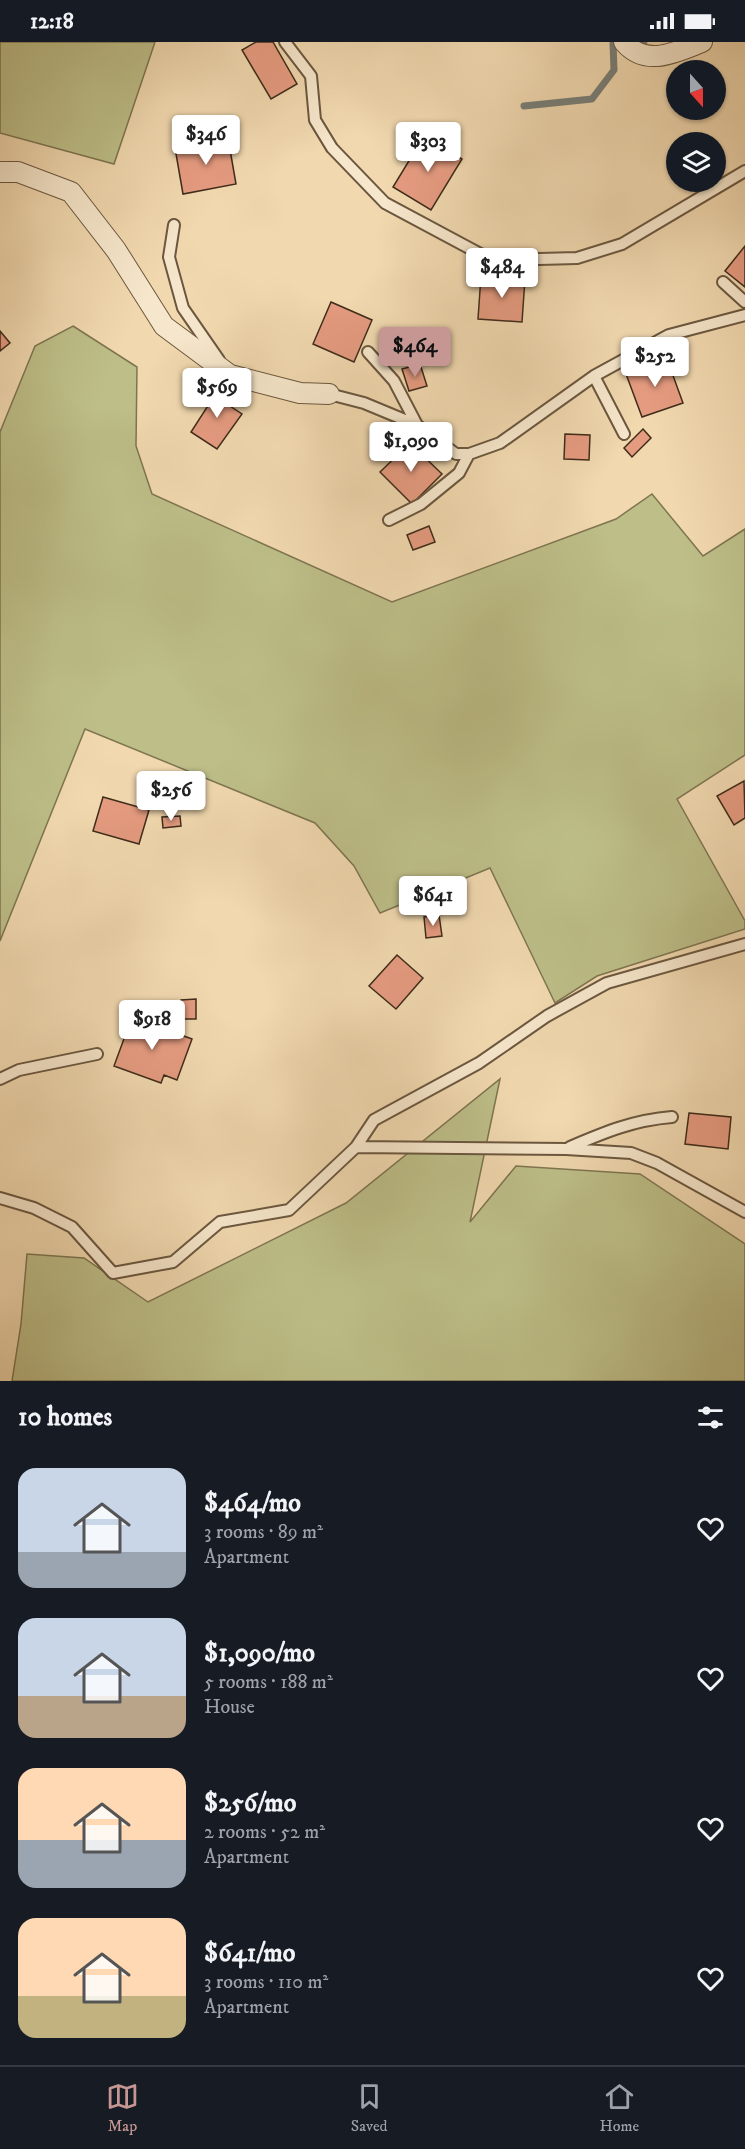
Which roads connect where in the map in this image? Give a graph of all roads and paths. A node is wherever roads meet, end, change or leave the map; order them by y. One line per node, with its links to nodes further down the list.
1 (285, 42): 4 (lane)
2 (624, 42): 3 (street)
3 (702, 42)
4 (745, 171)
5 (0, 172): 11 (street)
6 (174, 225): 11 (lane)
7 (723, 282): 8 (lane)
8 (745, 302)
9 (745, 315): 12 (lane)
10 (368, 352): 14 (lane)
11 (230, 375): 13 (street)
12 (594, 376): 15 (lane); 16 (lane)
13 (329, 394): 14 (lane)
14 (417, 425): 16 (lane)
15 (624, 434)
16 (469, 454): 17 (lane)
17 (389, 520)
18 (745, 944): 22 (lane)
19 (97, 1054): 20 (lane)
20 (0, 1079)
21 (672, 1117): 23 (lane)
22 (356, 1147): 23 (lane); 24 (lane)
23 (566, 1149): 25 (lane)
24 (0, 1198)
25 (745, 1212)

